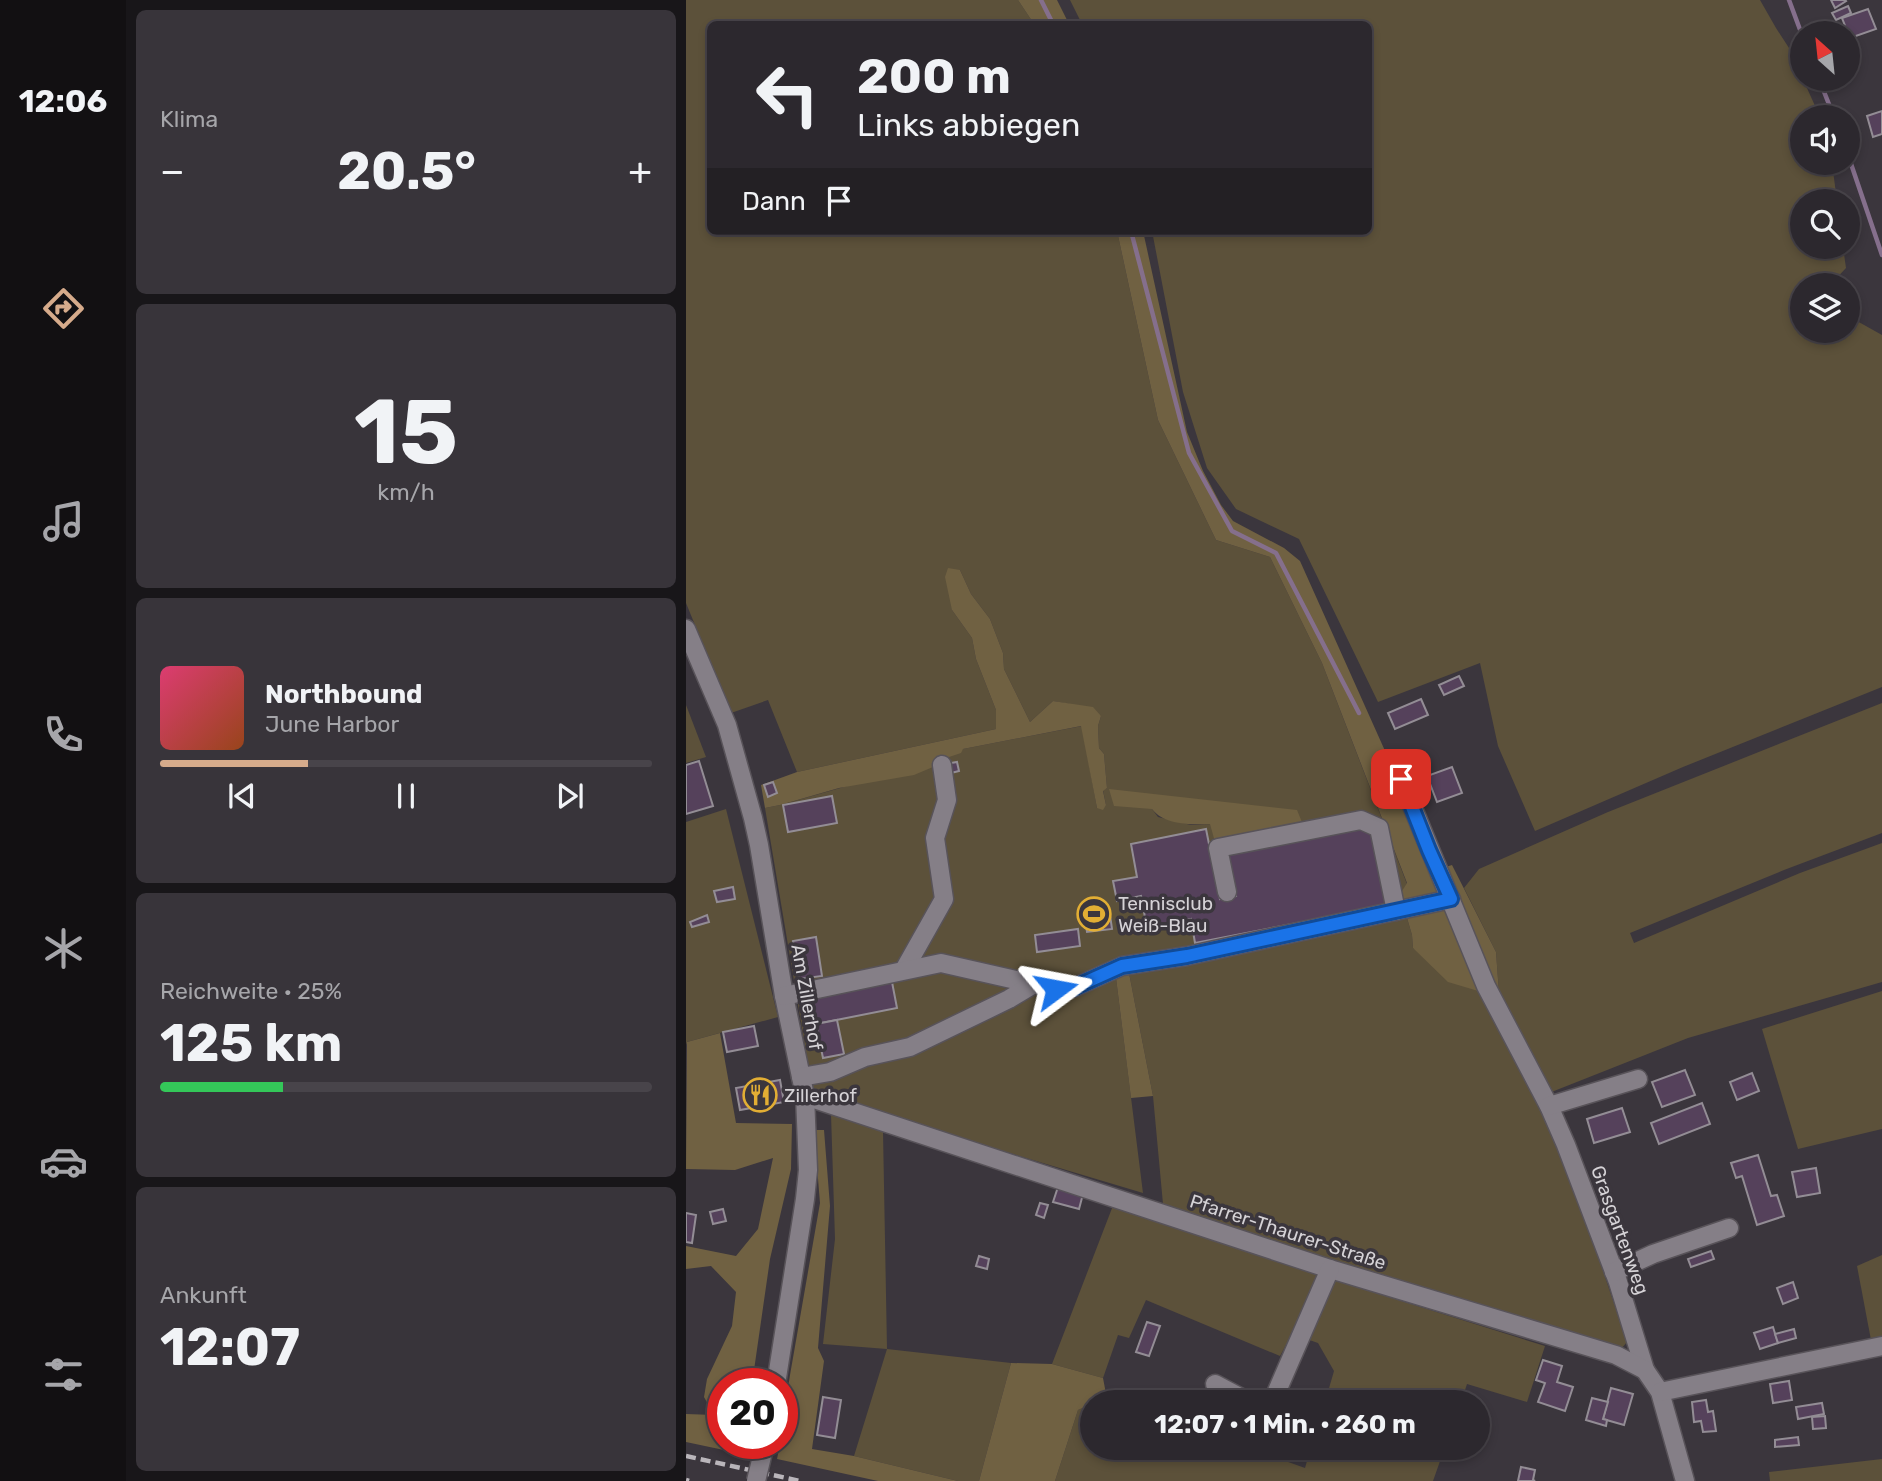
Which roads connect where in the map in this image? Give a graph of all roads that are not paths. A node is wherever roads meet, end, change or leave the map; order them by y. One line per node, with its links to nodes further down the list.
1 (686, 629): 9 (street, Am Zillerhof)
2 (942, 765): 7 (street)
3 (1401, 779): 5 (street, Grasgartenweg)
4 (1227, 892): 6 (street)
5 (1451, 899): 6 (street); 13 (street, Grasgartenweg)
6 (1396, 911): 8 (street)
7 (904, 970): 8 (street); 9 (street)
8 (1034, 984): 10 (street)
9 (784, 996): 10 (street, Am Zillerhof)
10 (801, 1077): 12 (street, Am Zillerhof)
11 (1638, 1079): 13 (street)
12 (805, 1096): 15 (street, Pfarrer-Thaurer-Straße); 18 (street, Am Zillerhof)
13 (1549, 1106): 16 (street, Grasgartenweg)
14 (1729, 1228): 16 (street)
15 (1330, 1269): 19 (street, Pfarrer-Thaurer-Straße); 22 (street)
16 (1614, 1272): 19 (street, Grasgartenweg)
17 (1882, 1346): 23 (street)
18 (779, 1368)
19 (1645, 1370): 23 (street, Pfarrer-Thaurer-Straße)
20 (1215, 1384): 21 (street)
21 (1226, 1390)
22 (1277, 1390)
23 (1660, 1392): 26 (street, Pfarrer-Thaurer-Straße)
24 (761, 1459): 25 (street, bridge)
25 (756, 1481)
26 (1685, 1481)

